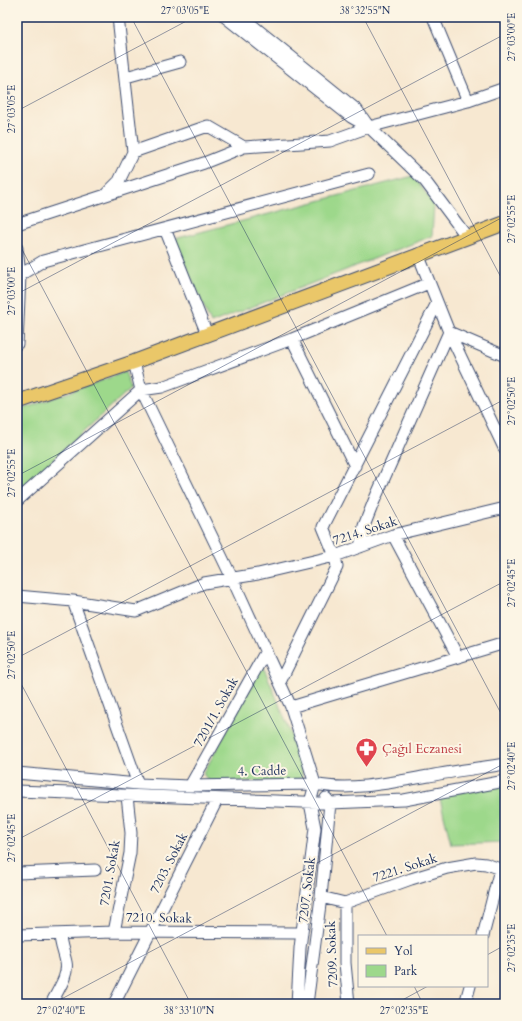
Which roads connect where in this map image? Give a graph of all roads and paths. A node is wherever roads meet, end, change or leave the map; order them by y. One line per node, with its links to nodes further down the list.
1 (118, 17): 6 (street)
2 (225, 17): 9 (street)
3 (242, 17): 9 (street)
4 (433, 17): 8 (street)
5 (180, 62): 6 (street)
6 (126, 77): 11 (street)
7 (505, 88): 8 (street)
8 (468, 101): 9 (street)
9 (370, 127): 10 (street); 17 (street)
10 (244, 147): 11 (street); 13 (street)
11 (133, 152): 13 (street)
12 (370, 174): 16 (street)
13 (106, 195): 15 (street)
14 (505, 223): 17 (main road)
15 (17, 224)
16 (165, 229): 20 (street); 24 (street)
17 (467, 237): 19 (main road)
18 (17, 248): 20 (street)
19 (418, 254): 21 (street); 24 (main road)
20 (20, 276): 26 (street)
21 (429, 283): 22 (street); 25 (street)
22 (437, 303): 23 (street); 32 (street)
23 (449, 332): 27 (street); 31 (street); 36 (street)
24 (207, 334): 28 (main road)
25 (292, 339): 29 (street); 32 (street)
26 (17, 344)
27 (505, 356)
28 (134, 362): 29 (street); 30 (main road)
29 (141, 390): 33 (street); 38 (street)
30 (17, 402)
31 (505, 450)
32 (355, 466): 37 (street)
33 (17, 501)
34 (505, 508): 35 (street, 7214. Sokak)
35 (393, 535): 36 (street, 7214. Sokak); 43 (street)
36 (360, 547): 37 (street, 7214. Sokak)
37 (335, 556): 38 (street, 7214. Sokak); 44 (street)
38 (232, 578): 40 (street, 7214. Sokak); 42 (street)
39 (17, 596): 40 (street, 7214. Sokak)
40 (73, 601): 49 (street)
41 (505, 643): 43 (street)
42 (266, 651): 44 (street); 51 (street, 7201/1. Sokak)
43 (458, 657): 45 (street)
44 (280, 682): 45 (street)
45 (291, 707): 50 (street)
46 (505, 764): 50 (street, 4. Cadde)
47 (17, 773): 49 (street, 4. Cadde)
48 (505, 781): 56 (street)
49 (138, 784): 51 (street, 4. Cadde)
50 (315, 784): 51 (street, 4. Cadde); 55 (street); 56 (street)
51 (190, 786)
52 (17, 791): 53 (street)
53 (127, 796): 54 (street); 61 (street, 7201. Sokak)
54 (217, 800): 55 (street); 62 (street, 7203. Sokak)
55 (310, 802): 56 (street); 63 (street, 7207. Sokak)
56 (330, 803): 59 (street, 7207. Sokak)
57 (95, 870): 58 (street)
58 (17, 873)
59 (321, 897): 60 (street); 71 (street, 7207. Sokak)
60 (345, 903): 66 (street, 7221. Sokak); 72 (street, 7209. Sokak)
61 (114, 932): 62 (street, 7210. Sokak); 64 (street, 7210. Sokak)
62 (150, 932): 63 (street, 7210. Sokak); 69 (street, 7203. Sokak)
63 (301, 933): 70 (street, 7207. Sokak)
64 (60, 934): 65 (street, 7210. Sokak); 68 (street)
65 (17, 935)
66 (483, 935)
67 (470, 987): 73 (street)
68 (51, 1004)
69 (114, 1004)
70 (297, 1004)
71 (307, 1004)
72 (349, 1004)
73 (465, 1004)

